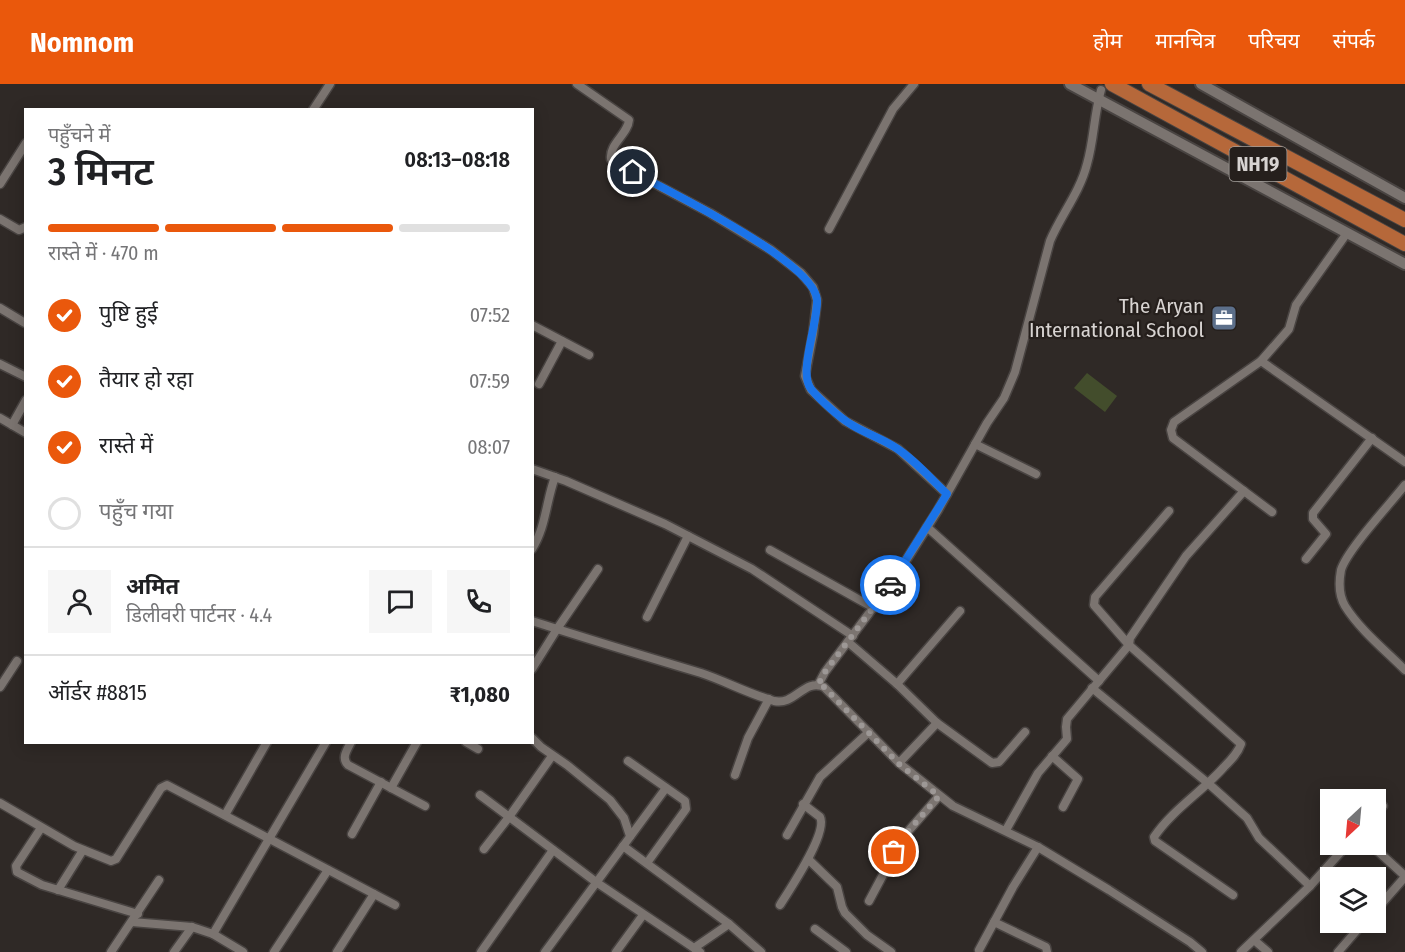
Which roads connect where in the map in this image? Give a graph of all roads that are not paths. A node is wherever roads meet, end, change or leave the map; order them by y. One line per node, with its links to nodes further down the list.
1 (330, 84): 8 (street)
2 (577, 84): 40 (street)
3 (914, 84): 15 (street)
4 (1070, 84): 7 (street)
5 (1149, 84): 13 (highway, NH19)
6 (1202, 84): 11 (street)
7 (1104, 91): 16 (street); 17 (highway, NH19); 33 (street)
8 (314, 108)
9 (24, 146): 10 (street)
10 (0, 184)
11 (1405, 198)
12 (0, 219): 14 (street)
13 (1405, 220)
14 (24, 228)
15 (829, 229)
16 (1347, 233): 18 (street); 24 (street)
17 (1405, 244)
18 (1405, 264)
19 (0, 308): 20 (street)
20 (24, 321)
21 (534, 326): 22 (street)
22 (562, 341): 23 (street); 27 (street)
23 (589, 355)
24 (1260, 361): 32 (street); 39 (street)
25 (0, 364): 26 (street)
26 (24, 376)
27 (538, 384)
28 (24, 404): 30 (street)
29 (0, 418): 30 (street)
30 (12, 425): 31 (street)
31 (24, 432)
32 (1372, 438): 34 (street); 47 (street)
33 (975, 444): 36 (street); 40 (street)
34 (1405, 462)
35 (534, 470): 37 (street)
36 (1036, 474)
37 (555, 477): 44 (street); 45 (street)
38 (1405, 485): 58 (street)
39 (1244, 490): 42 (street); 55 (street)
40 (947, 494): 43 (street)
41 (1169, 511): 55 (street)
42 (1272, 512)
43 (927, 527): 49 (street); 59 (street)
44 (688, 536): 51 (street); 54 (street)
45 (534, 545)
46 (770, 550): 49 (street)
47 (1306, 559)
48 (598, 569): 53 (street)
49 (874, 608): 54 (street)
50 (960, 611): 60 (street)
51 (647, 617)
52 (534, 622): 53 (street)
53 (557, 629): 57 (street); 64 (street)
54 (851, 639): 60 (street); 61 (street)
55 (1129, 645): 59 (street); 81 (street)
56 (17, 661): 62 (street)
57 (534, 666)
58 (1405, 670)
59 (1099, 681): 63 (street)
60 (897, 684): 65 (street)
61 (818, 685): 64 (street); 66 (street)
62 (0, 687)
63 (1092, 688): 76 (street); 81 (street)
64 (769, 699): 79 (street)
65 (937, 723): 67 (street); 78 (street)
66 (869, 732): 78 (street); 87 (street)
67 (1025, 732)
68 (534, 740): 75 (street)
69 (266, 744): 90 (street)
70 (325, 744): 97 (street)
71 (350, 744): 80 (street)
72 (416, 744): 82 (street)
73 (469, 744): 74 (street)
74 (478, 749)
75 (552, 756): 91 (street); 96 (street)
76 (1052, 756): 89 (street); 93 (street)
77 (628, 761): 83 (street)
78 (899, 764): 85 (street)
79 (735, 775)
80 (381, 782): 82 (street); 94 (street)
81 (1209, 784): 113 (street); 116 (street)
82 (391, 788): 88 (street)
83 (666, 788): 96 (street); 106 (street)
84 (480, 795): 91 (street)
85 (939, 796): 93 (street); 118 (street)
86 (0, 803): 92 (street)
87 (803, 804): 95 (street); 105 (street)
88 (425, 806)
89 (1063, 807)
90 (225, 815): 97 (street); 101 (street)
91 (509, 817): 100 (street); 102 (street)
92 (41, 828): 101 (street); 114 (street)
93 (1006, 830): 99 (street)
94 (352, 834)
95 (787, 835)
96 (630, 836): 98 (street)
97 (269, 839): 108 (street); 128 (street)
98 (623, 846): 106 (street); 112 (street)
99 (1038, 847): 123 (street); 144 (street)
100 (484, 849)
101 (83, 850): 114 (street)
102 (553, 850): 112 (street); 137 (street)
103 (1338, 855): 107 (street)
104 (1382, 855): 110 (street)
105 (808, 859): 120 (street); 142 (street)
106 (647, 863): 124 (street)
107 (1328, 867)
108 (328, 870): 115 (street); 135 (street)
109 (1320, 876): 113 (street)
110 (1405, 877): 117 (street)
111 (159, 880): 122 (street)
112 (596, 882): 121 (street); 138 (street)
113 (1310, 886): 129 (street)
114 (58, 890): 122 (street)
115 (374, 894): 119 (street); 136 (street)
116 (1233, 896)
117 (1386, 899)
118 (869, 901)
119 (395, 905)
120 (780, 905)
121 (643, 915): 130 (street); 139 (street)
122 (135, 918): 125 (street); 132 (street)
123 (994, 922): 131 (street); 143 (street)
124 (729, 924): 130 (street); 140 (street)
125 (192, 927): 128 (street); 133 (street)
126 (815, 929): 141 (street)
127 (1354, 933): 147 (street)
128 (213, 934): 134 (street)
129 (1254, 940): 145 (street); 146 (street)
130 (693, 950)
131 (979, 950)
132 (111, 952)
133 (174, 952)
134 (243, 952)
135 (274, 952)
136 (336, 952)
137 (481, 952)
138 (545, 952)
139 (616, 952)
140 (761, 952)
141 (846, 952)
142 (891, 952)
143 (1047, 952)
144 (1202, 952)
145 (1241, 952)
146 (1268, 952)
147 (1338, 952)

